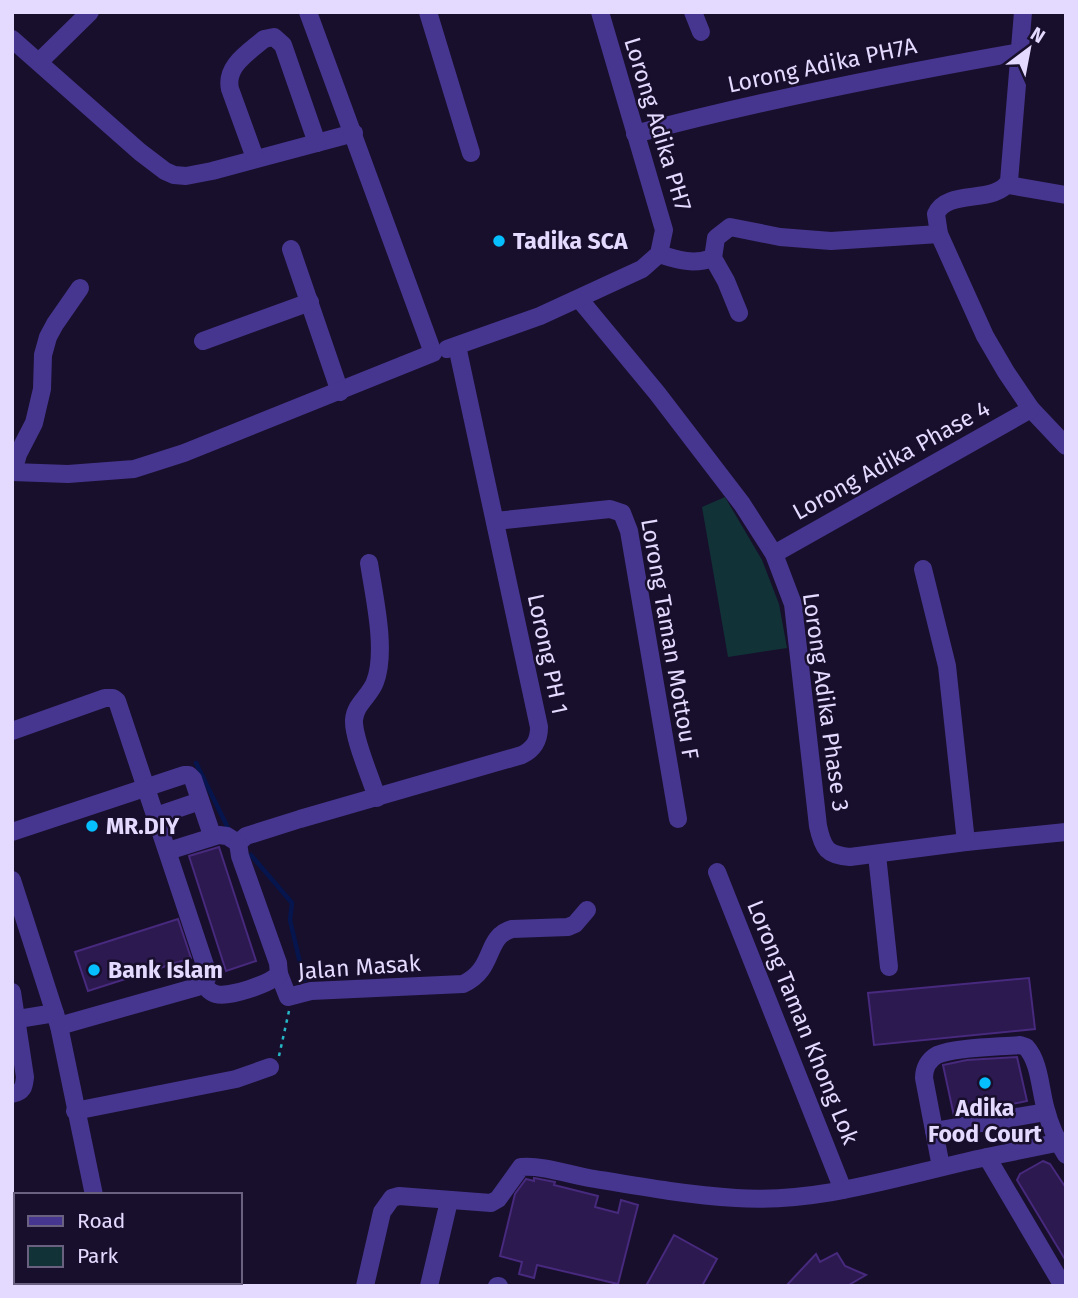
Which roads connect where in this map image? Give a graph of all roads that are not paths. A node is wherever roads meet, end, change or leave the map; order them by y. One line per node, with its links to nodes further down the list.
1 (90, 12): 12 (street)
2 (307, 12): 9 (street)
3 (428, 12): 16 (street)
4 (600, 12): 14 (street, Lorong Adika PH7)
5 (693, 12): 7 (street)
6 (1023, 12): 10 (street)
7 (701, 32)
8 (12, 39): 12 (street)
9 (318, 43): 11 (street); 13 (street)
10 (1020, 52): 14 (street, Lorong Adika PH7A); 18 (street)
11 (287, 54): 15 (street); 17 (street)
12 (38, 62): 17 (street)
13 (354, 133): 15 (street); 30 (street)
14 (635, 134): 22 (street, Lorong Adika PH7)
15 (317, 143): 17 (street)
16 (471, 153)
17 (255, 159)
18 (1007, 185): 19 (street); 20 (street)
19 (1066, 194)
20 (939, 234): 23 (street); 32 (street)
21 (291, 249): 26 (street)
22 (659, 254): 23 (street); 25 (street)
23 (713, 258): 27 (street)
24 (80, 288): 34 (street)
25 (580, 300): 29 (street); 36 (street, Lorong Adika Phase 3)
26 (310, 302): 28 (street); 31 (street)
27 (739, 313)
28 (203, 341)
29 (457, 346): 30 (street); 35 (street, Lorong PH 1)
30 (433, 353): 31 (street)
31 (340, 392): 34 (street)
32 (1031, 410): 33 (street); 36 (street, Lorong Adika Phase 4)
33 (1066, 446)
34 (12, 472)
35 (495, 521): 41 (street, Lorong PH 1); 44 (street, Lorong Taman Mottou F)
36 (774, 554): 51 (street, Lorong Adika Phase 3)
37 (369, 563): 41 (street)
38 (923, 569): 48 (street)
39 (12, 731): 40 (street)
40 (147, 787): 42 (street); 43 (street); 45 (street)
41 (377, 798): 49 (street, Lorong PH 1)
42 (200, 801): 43 (street); 47 (street)
43 (156, 817): 50 (street)
44 (678, 819)
45 (12, 832)
46 (1066, 832): 48 (street, Lorong Adika Phase 3)
47 (212, 835): 49 (street); 50 (street)
48 (966, 842): 51 (street, Lorong Adika Phase 3)
49 (238, 844): 56 (street)
50 (168, 851): 57 (street)
51 (877, 855): 55 (street)
52 (718, 872): 69 (street, Lorong Taman Khong Lok)
53 (12, 880): 59 (street)
54 (587, 910): 56 (street, Jalan Masak)
55 (889, 967)
56 (279, 974): 57 (street)
57 (203, 984): 59 (street)
58 (12, 992): 60 (street)
59 (57, 1019): 60 (street); 63 (street)
60 (14, 1020): 62 (street)
61 (271, 1067): 63 (street)
62 (12, 1094)
63 (75, 1111): 70 (street)
64 (1046, 1112): 65 (street); 65 (street); 66 (street)
65 (934, 1131): 68 (street)
66 (1063, 1146): 67 (street)
67 (987, 1157): 68 (street); 74 (street)
68 (941, 1167): 69 (street)
69 (843, 1190): 71 (street)
70 (93, 1193)
71 (449, 1201): 72 (street); 73 (street)
72 (365, 1286)
73 (429, 1286)
74 (1063, 1286)

